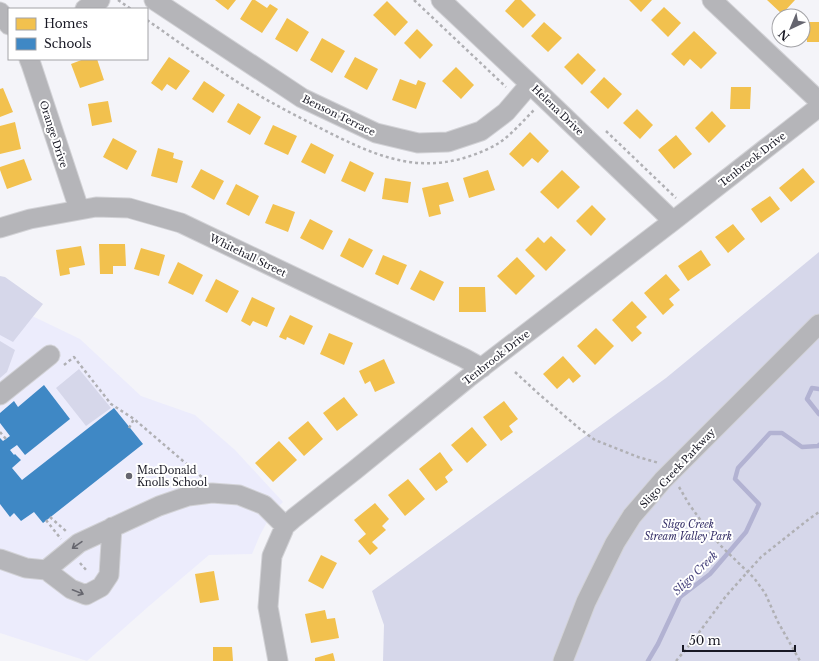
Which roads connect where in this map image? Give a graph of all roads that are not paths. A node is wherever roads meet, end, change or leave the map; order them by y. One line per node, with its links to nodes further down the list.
1 (100, 0): 5 (street)
2 (154, 0): 9 (street, Benson Terrace)
3 (441, 0): 9 (street, Helena Drive)
4 (712, 0): 10 (street)
5 (87, 8)
6 (0, 12): 7 (street)
7 (8, 24)
8 (30, 60): 12 (street, Orange Drive)
9 (525, 79): 13 (street, Helena Drive)
10 (819, 101)
11 (819, 107): 13 (street, Tenbrook Drive)
12 (79, 210): 14 (street, Whitehall Street); 17 (street, Whitehall Street)
13 (673, 221): 17 (street, Tenbrook Drive)
14 (0, 228)
15 (819, 324): 24 (street, Sligo Creek Parkway)
16 (56, 361): 18 (street)
17 (482, 368): 19 (street, Tenbrook Drive)
18 (0, 395)
19 (286, 526): 20 (street); 23 (street, Tenbrook Drive)
20 (112, 527): 22 (street, one-way to 22); 22 (street, one-way to 20)
21 (0, 559): 22 (street)
22 (46, 570)
23 (278, 661)
24 (564, 661)

